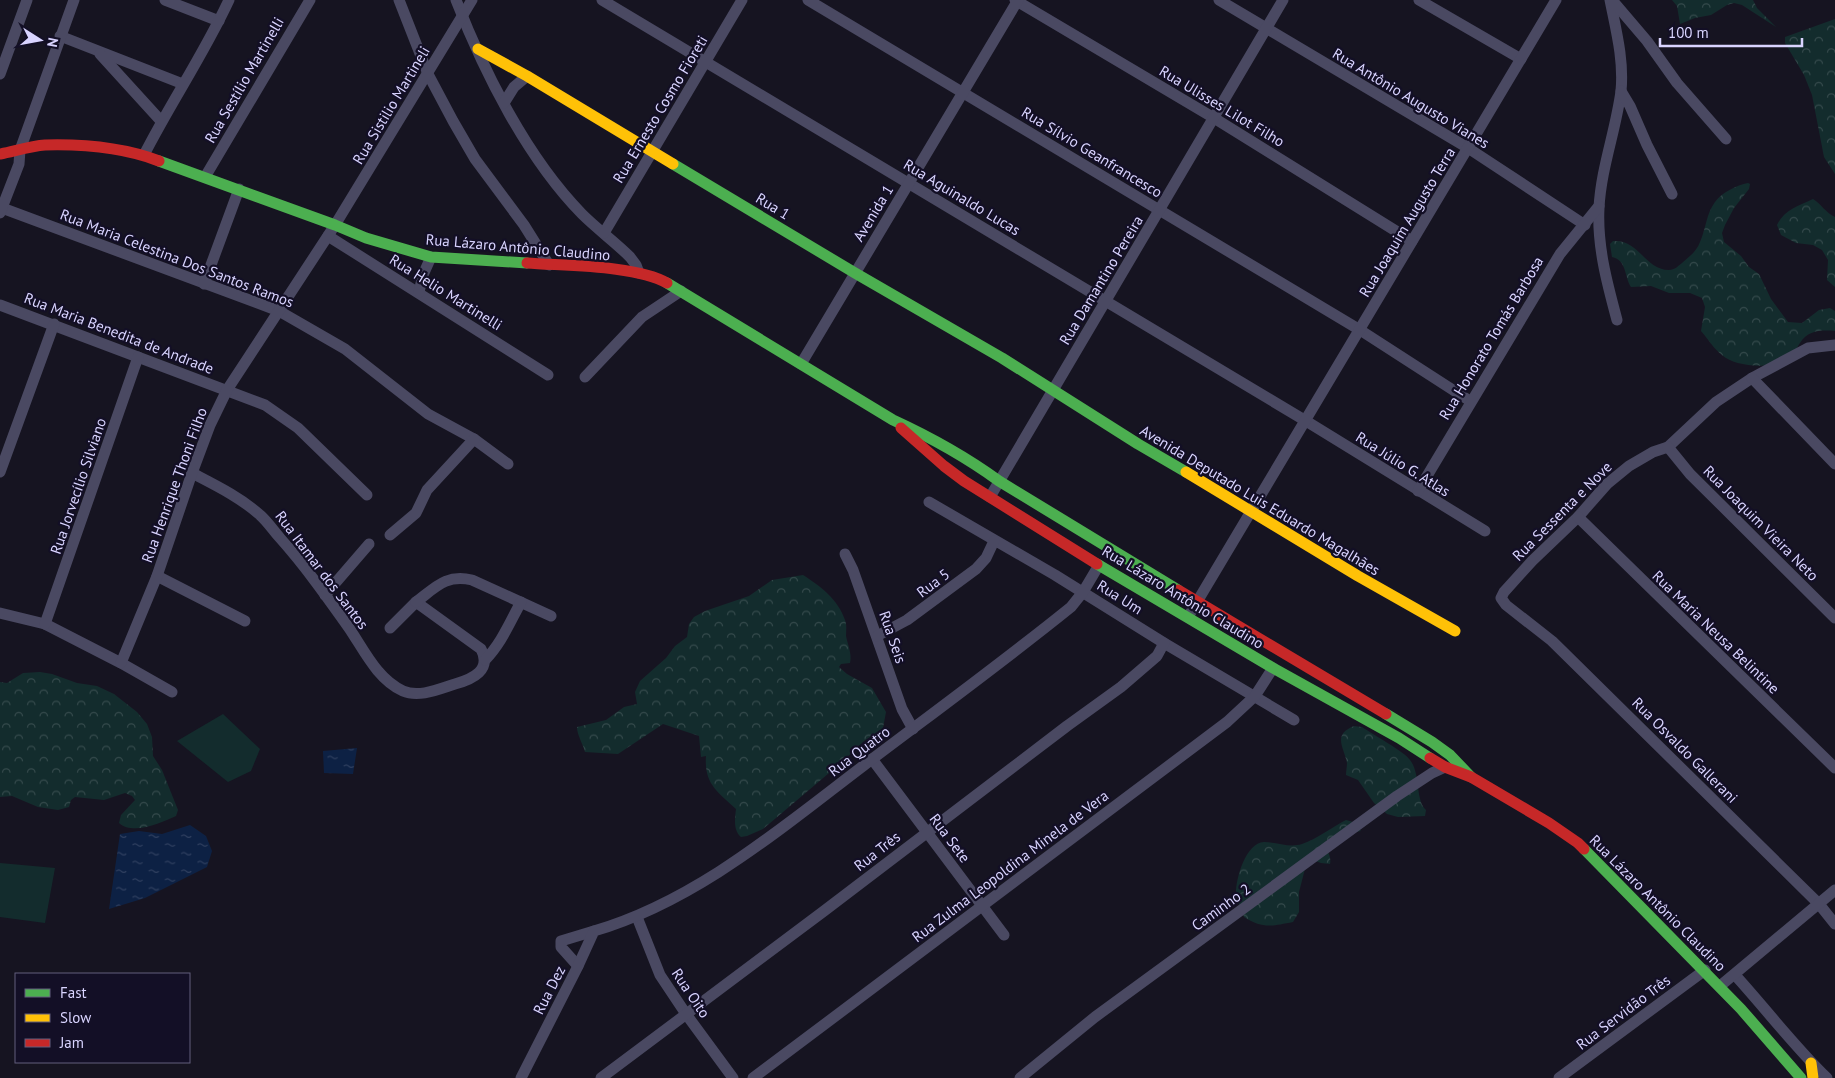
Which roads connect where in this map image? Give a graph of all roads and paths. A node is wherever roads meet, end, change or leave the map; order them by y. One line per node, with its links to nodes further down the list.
1 (27, 0): 26 (street)
2 (74, 0): 21 (street)
3 (165, 0): 19 (street)
4 (229, 0): 19 (street)
5 (310, 0): 41 (street, Rua Sestílio Martinelli)
6 (399, 0): 27 (street)
7 (456, 0): 18 (street)
8 (472, 0): 18 (street, Rua Sistilio Martineli)
9 (602, 0): 25 (street, Rua Aguinaldo Lucas)
10 (742, 0): 25 (street, Rua Ernesto Cosmo Fioreti)
11 (808, 0): 31 (street, Rua Sílvio Geanfrancesco)
12 (1017, 0): 31 (street, Avenida 1); 33 (street, Rua Ulisses Lilot Filho)
13 (1219, 0): 20 (street, Rua Antônio Augusto Vianes)
14 (1283, 0): 20 (street, Rua Damantino Pereira)
15 (1418, 0): 24 (street)
16 (1556, 0): 24 (street, Rua Joaquim Augusto Terra)
17 (1611, 0): 30 (street); 35 (street)
18 (463, 17): 23 (street); 27 (street, Rua Sistilio Martineli)
19 (219, 21): 29 (street)
20 (1266, 29): 33 (street, Rua Damantino Pereira); 36 (street, Rua Antônio Augusto Vianes)
21 (60, 36): 22 (street); 37 (street)
22 (97, 50): 29 (street); 34 (street)
23 (478, 50): 28 (main road, Rua 1); 32 (street)
24 (1521, 59): 36 (street, Rua Joaquim Augusto Terra)
25 (706, 62): 38 (street, Rua Ernesto Cosmo Fioreti); 42 (street, Rua Aguinaldo Lucas)
26 (0, 74)
27 (428, 74): 48 (street, Rua Sistilio Martineli); 54 (street)
28 (527, 76): 32 (street); 38 (main road, Rua 1)
29 (183, 84): 34 (street)
30 (1621, 91): 44 (street); 45 (street)
31 (963, 92): 42 (street, Avenida 1); 47 (street, Rua Sílvio Geanfrancesco)
32 (504, 104): 50 (street)
33 (1214, 118): 47 (street, Rua Damantino Pereira); 52 (street, Rua Ulisses Lilot Filho)
34 (162, 121): 40 (street)
35 (1726, 139)
36 (1468, 148): 49 (street, Rua Antônio Augusto Vianes); 52 (street, Rua Joaquim Augusto Terra)
37 (20, 150): 39 (main road, Rua Lázaro Antônio Claudino); 40 (main road, Rua Lázaro Antônio Claudino); 46 (street)
38 (652, 151): 50 (street, Rua Ernesto Cosmo Fioreti); 56 (main road, Rua 1)
39 (0, 154)
40 (144, 155): 41 (main road, Rua Lázaro Antônio Claudino)
41 (205, 177): 43 (main road, Rua Lázaro Antônio Claudino)
42 (909, 182): 56 (street, Avenida 1); 60 (street, Rua Aguinaldo Lucas)
43 (239, 189): 48 (main road, Rua Lázaro Antônio Claudino); 57 (street)
44 (1672, 194)
45 (1599, 206): 49 (street, Rua Honorato Tomás Barbosa); 63 (street)
46 (1, 211): 57 (street, Rua Maria Celestina Dos Santos Ramos)
47 (1160, 211): 60 (street, Rua Damantino Pereira); 65 (street, Rua Sílvio Geanfrancesco)
48 (336, 224): 51 (street, Rua Henrique Thoni Filho); 53 (main road, Rua Lázaro Antônio Claudino)
49 (1585, 225): 74 (street, Rua Honorato Tomás Barbosa)
50 (604, 233): 55 (street)
51 (328, 236): 59 (street, Rua Helio Martinelli); 62 (street, Rua Henrique Thoni Filho)
52 (1412, 241): 65 (street, Rua Joaquim Augusto Terra)
53 (431, 257): 54 (main road, Rua Lázaro Antônio Claudino); 59 (street)
54 (549, 265): 55 (main road, Rua Lázaro Antônio Claudino)
55 (639, 273): 58 (main road, Rua Lázaro Antônio Claudino)
56 (855, 273): 68 (street, Avenida 1); 73 (main road, Rua 1)
57 (204, 284): 62 (street, Rua Maria Celestina Dos Santos Ramos)
58 (681, 290): 68 (main road, Rua Lázaro Antônio Claudino); 70 (street)
59 (419, 292): 69 (street, Rua Helio Martinelli)
60 (1105, 302): 73 (street, Rua Damantino Pereira); 76 (street, Rua Aguinaldo Lucas)
61 (0, 305): 64 (street, Rua Maria Benedita de Andrade)
62 (279, 311): 72 (street, Rua Henrique Thoni Filho); 77 (street, Rua Maria Celestina Dos Santos Ramos)
63 (1617, 320)
64 (54, 324): 67 (street, Rua Maria Benedita de Andrade); 81 (street)
65 (1360, 330): 74 (street, Rua Sílvio Geanfrancesco); 76 (street)
66 (1835, 345): 71 (street, Rua Sessenta e Nove)
67 (138, 357): 72 (street, Rua Maria Benedita de Andrade); 108 (street, Rua Jorvecílio Silviano)
68 (801, 364): 75 (main road, Rua Lázaro Antônio Claudino)
69 (548, 375)
70 (585, 377)
71 (1752, 378): 78 (street, Rua Sessenta e Nove); 80 (street)
72 (227, 390): 82 (street, Rua Henrique Thoni Filho); 85 (street, Rua Maria Benedita de Andrade)
73 (1052, 391): 83 (street, Rua Damantino Pereira); 88 (main road, Avenida Deputado Luis Eduardo Magalhães)
74 (1470, 401): 84 (street, Rua Honorato Tomás Barbosa)
75 (893, 420): 83 (main road, Rua Lázaro Antônio Claudino); 86 (main road, Rua Lázaro Antônio Claudino)
76 (1306, 421): 84 (street, Rua Júlio G. Atlas); 88 (street)
77 (474, 439): 79 (street, Rua Maria Celestina Dos Santos Ramos); 91 (street)
78 (1668, 446): 89 (street, Rua Sessenta e Nove); 106 (street, Rua Joaquim Vieira Neto)
79 (508, 464)
80 (1835, 464)
81 (0, 472)
82 (192, 472): 96 (street, Rua Henrique Thoni Filho); 98 (street, Rua Itamar dos Santos)
83 (999, 481): 86 (street, Rua Damantino Pereira); 99 (main road, Rua Lázaro Antônio Claudino)
84 (1418, 491): 90 (street, Rua Júlio G. Atlas)
85 (367, 495)
86 (990, 497): 95 (main road, Rua Lázaro Antônio Claudino)
87 (929, 502): 92 (street, Rua Um)
88 (1251, 510): 99 (street); 110 (main road, Avenida Deputado Luis Eduardo Magalhães)
89 (1578, 517): 102 (street, Rua Sessenta e Nove); 122 (street, Rua Maria Neusa Belintine)
90 (1485, 531)
91 (390, 535)
92 (994, 541): 97 (street, Rua Um); 111 (street, Rua 5)
93 (369, 544): 98 (street)
94 (845, 554): 111 (street, Rua Seis)
95 (1099, 565): 97 (street, Rua Quatro); 105 (main road, Rua Lázaro Antônio Claudino)
96 (157, 576): 107 (street); 114 (street, Rua Henrique Thoni Filho)
97 (1083, 592): 112 (street, Rua Um); 119 (street, Rua Quatro)
98 (325, 595): 113 (street, Rua Itamar dos Santos)
99 (1198, 601): 105 (street); 123 (main road, Rua Lázaro Antônio Claudino)
100 (416, 602): 101 (street); 109 (street); 113 (street)
101 (521, 602): 104 (street); 113 (street, Rua Itamar dos Santos)
102 (1506, 604): 126 (street, Rua Osvaldo Gallerani)
103 (0, 613): 108 (street)
104 (551, 616)
105 (1188, 617): 115 (main road, Rua Lázaro Antônio Claudino)
106 (1835, 618)
107 (246, 622)
108 (45, 624): 114 (street)
109 (390, 628)
110 (1455, 631)
111 (876, 636): 119 (street, Rua Seis)
112 (1164, 643): 117 (street, Rua Um); 124 (street, Rua Três)
113 (485, 660)
114 (120, 663): 116 (street)
115 (1273, 668): 117 (street, Rua Zulma Leopoldina Minela de Vera); 121 (main road, Rua Lázaro Antônio Claudino)
116 (172, 692)
117 (1256, 696): 118 (street, Rua Um); 127 (street, Rua Zulma Leopoldina Minela de Vera)
118 (1294, 720)
119 (913, 729): 120 (street, Rua Quatro)
120 (872, 759): 124 (street, Rua Sete); 128 (street, Rua Quatro)
121 (1445, 767): 123 (main road, Rua Lázaro Antônio Claudino); 142 (street, Caminho 2)
122 (1835, 768)
123 (1471, 777): 133 (main road, Rua Lázaro Antônio Claudino)
124 (927, 832): 127 (street, Rua Sete); 136 (street, Rua Três)
125 (1835, 890): 126 (street)
126 (1819, 904): 129 (street, Rua Osvaldo Gallerani); 134 (street)
127 (981, 906): 131 (street, Rua Sete); 141 (street, Rua Zulma Leopoldina Minela de Vera)
128 (637, 917): 130 (street, Rua Quatro); 136 (street, Rua Oito)
129 (1835, 924)
130 (594, 931): 132 (street, Rua Dez); 132 (street)
131 (1004, 936)
132 (578, 966): 138 (street, Rua Dez)
133 (1704, 970): 135 (main road, Rua Lázaro Antônio Claudino); 143 (street, Rua Servidão Três)
134 (1735, 975): 135 (street); 137 (street)
135 (1720, 986): 144 (main road, Rua Lázaro Antônio Claudino)
136 (686, 1014): 139 (street, Rua Três); 140 (street, Rua Oito)
137 (1811, 1063): 145 (main road); 146 (street)
138 (521, 1078)
139 (601, 1078)
140 (733, 1078)
141 (753, 1078)
142 (1020, 1078)
143 (1559, 1078)
144 (1801, 1078)
145 (1813, 1078)
146 (1827, 1078)

